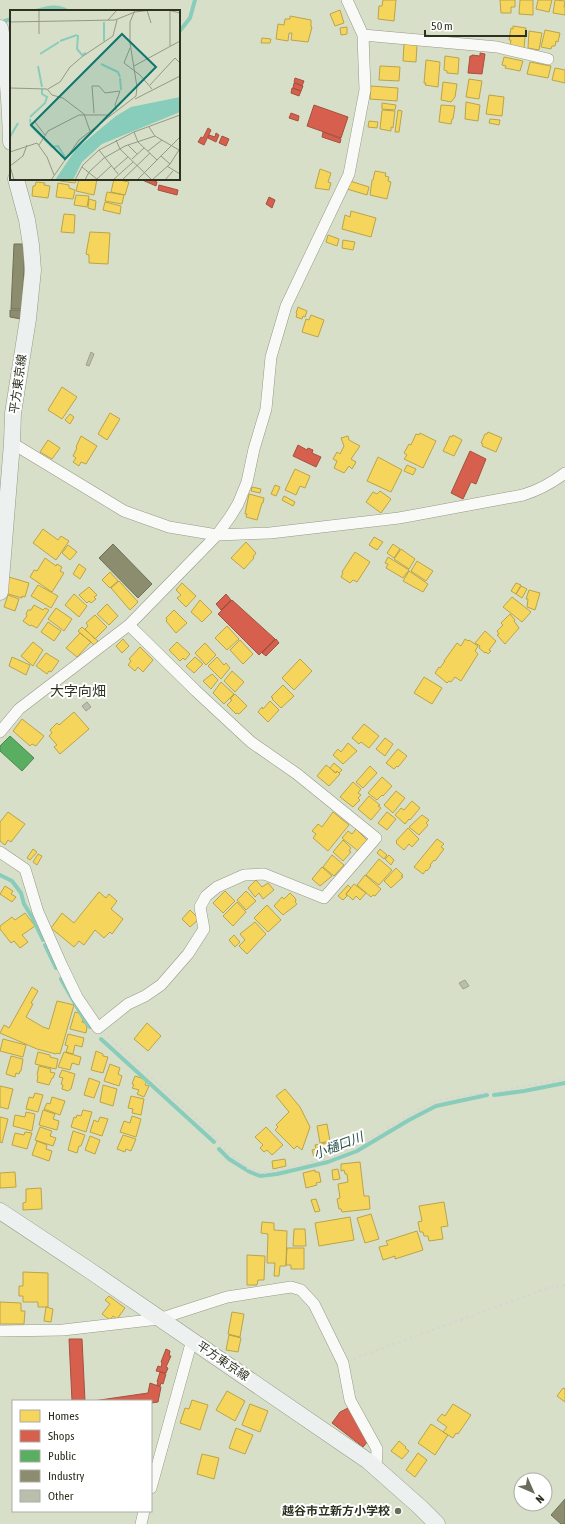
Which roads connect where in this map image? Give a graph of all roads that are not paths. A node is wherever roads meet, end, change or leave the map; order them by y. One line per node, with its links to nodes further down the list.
1 (347, 0): 3 (street)
2 (0, 28): 5 (main road)
3 (363, 35): 4 (street); 9 (street)
4 (548, 59)
5 (10, 118)
6 (16, 180): 7 (main road, 平方東京線)
7 (12, 443): 9 (street); 10 (main road, 平方東京線)
8 (565, 473): 9 (street)
9 (217, 535): 11 (street)
10 (0, 592)
11 (129, 625): 12 (street); 13 (street)
12 (0, 732)
13 (0, 852)
14 (0, 1211): 15 (main road, 平方東京線)
15 (159, 1319): 16 (street); 17 (main road, 平方東京線); 18 (street)
16 (0, 1331)
17 (192, 1340): 18 (main road, 平方東京線); 19 (street)
18 (376, 1468): 22 (main road, 平方東京線)
19 (152, 1484)
20 (144, 1512): 21 (street)
21 (141, 1524)
22 (437, 1524)

